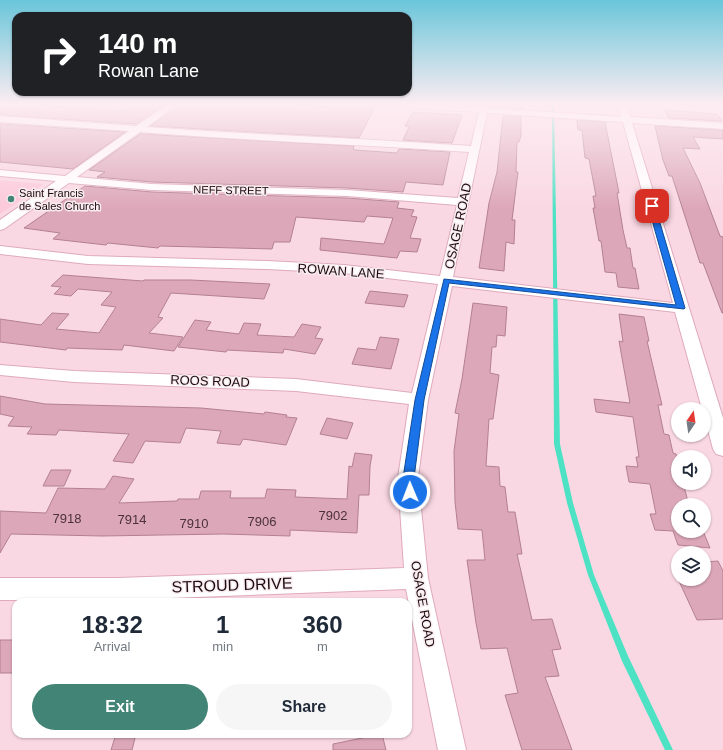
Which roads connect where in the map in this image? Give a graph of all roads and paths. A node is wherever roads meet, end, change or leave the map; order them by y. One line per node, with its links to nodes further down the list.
1 (124, 139): 7 (street)
2 (298, 139): 5 (street)
3 (477, 139): 5 (street, OSAGE ROAD)
4 (632, 139): 12 (street)
5 (475, 149): 8 (street, OSAGE ROAD)
6 (0, 173): 7 (street, NEFF STREET)
7 (66, 179): 8 (street, NEFF STREET); 9 (street)
8 (463, 202): 11 (street, OSAGE ROAD)
9 (0, 226)
10 (0, 250): 11 (street, ROWAN LANE)
11 (446, 281): 12 (street, ROWAN LANE); 14 (street, OSAGE ROAD)
12 (681, 308): 15 (street)
13 (0, 370): 14 (street, ROOS ROAD)
14 (419, 400): 16 (street, OSAGE ROAD)
15 (723, 449)
16 (416, 578): 17 (street, STROUD DRIVE); 18 (street, OSAGE ROAD)
17 (0, 589)
18 (452, 750)

